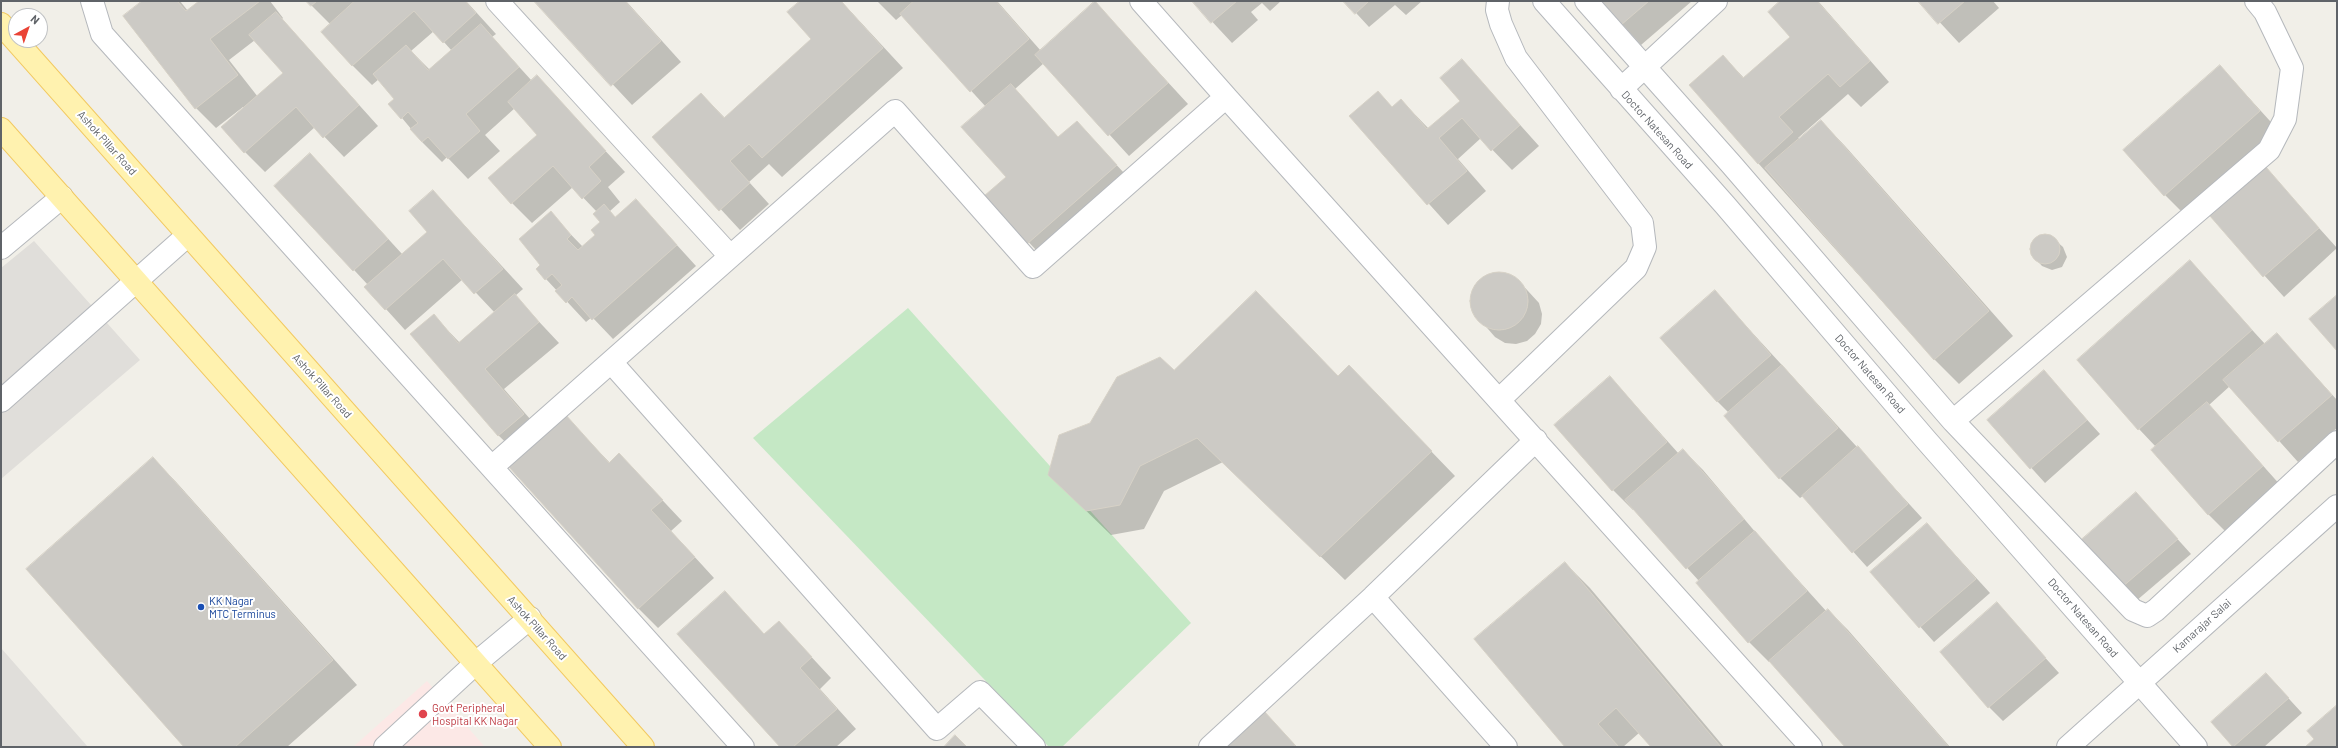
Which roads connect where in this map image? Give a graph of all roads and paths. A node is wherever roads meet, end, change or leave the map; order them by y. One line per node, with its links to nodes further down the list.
1 (92, 1): 25 (street)
2 (497, 1): 17 (street)
3 (1141, 1): 12 (street)
4 (1498, 1): 20 (street)
5 (1544, 1): 11 (street, Doctor Natesan Road)
6 (1586, 1): 10 (street)
7 (1716, 1): 10 (street)
8 (2256, 1): 22 (street)
9 (1, 24): 15 (main road, Ashok Pillar Road)
10 (1644, 67): 11 (street); 22 (street)
11 (1621, 89): 30 (street, Doctor Natesan Road)
12 (1226, 97): 17 (street); 20 (street)
13 (1, 129): 14 (main road)
14 (62, 198): 16 (street); 18 (main road)
15 (188, 235): 18 (street); 28 (main road, Ashok Pillar Road)
16 (1, 248)
17 (730, 256): 19 (street)
18 (136, 280): 21 (street); 29 (main road)
19 (610, 362): 25 (street); 35 (street)
20 (1499, 400): 23 (street)
21 (1, 401)
22 (1953, 421): 24 (street)
23 (1536, 440): 27 (street); 38 (street)
24 (2337, 442)
25 (492, 467): 34 (street)
26 (2337, 506): 30 (street, Kamarajar Salai)
27 (1373, 597): 36 (street); 37 (street)
28 (530, 618): 29 (street); 33 (main road, Ashok Pillar Road)
29 (476, 663): 31 (street); 32 (main road)
30 (2139, 682): 39 (street, Kamarajar Salai); 40 (street, Doctor Natesan Road)
31 (385, 747)
32 (550, 747)
33 (643, 747)
34 (742, 747)
35 (1034, 747)
36 (1210, 747)
37 (1506, 747)
38 (1811, 747)
39 (2068, 747)
40 (2196, 747)

